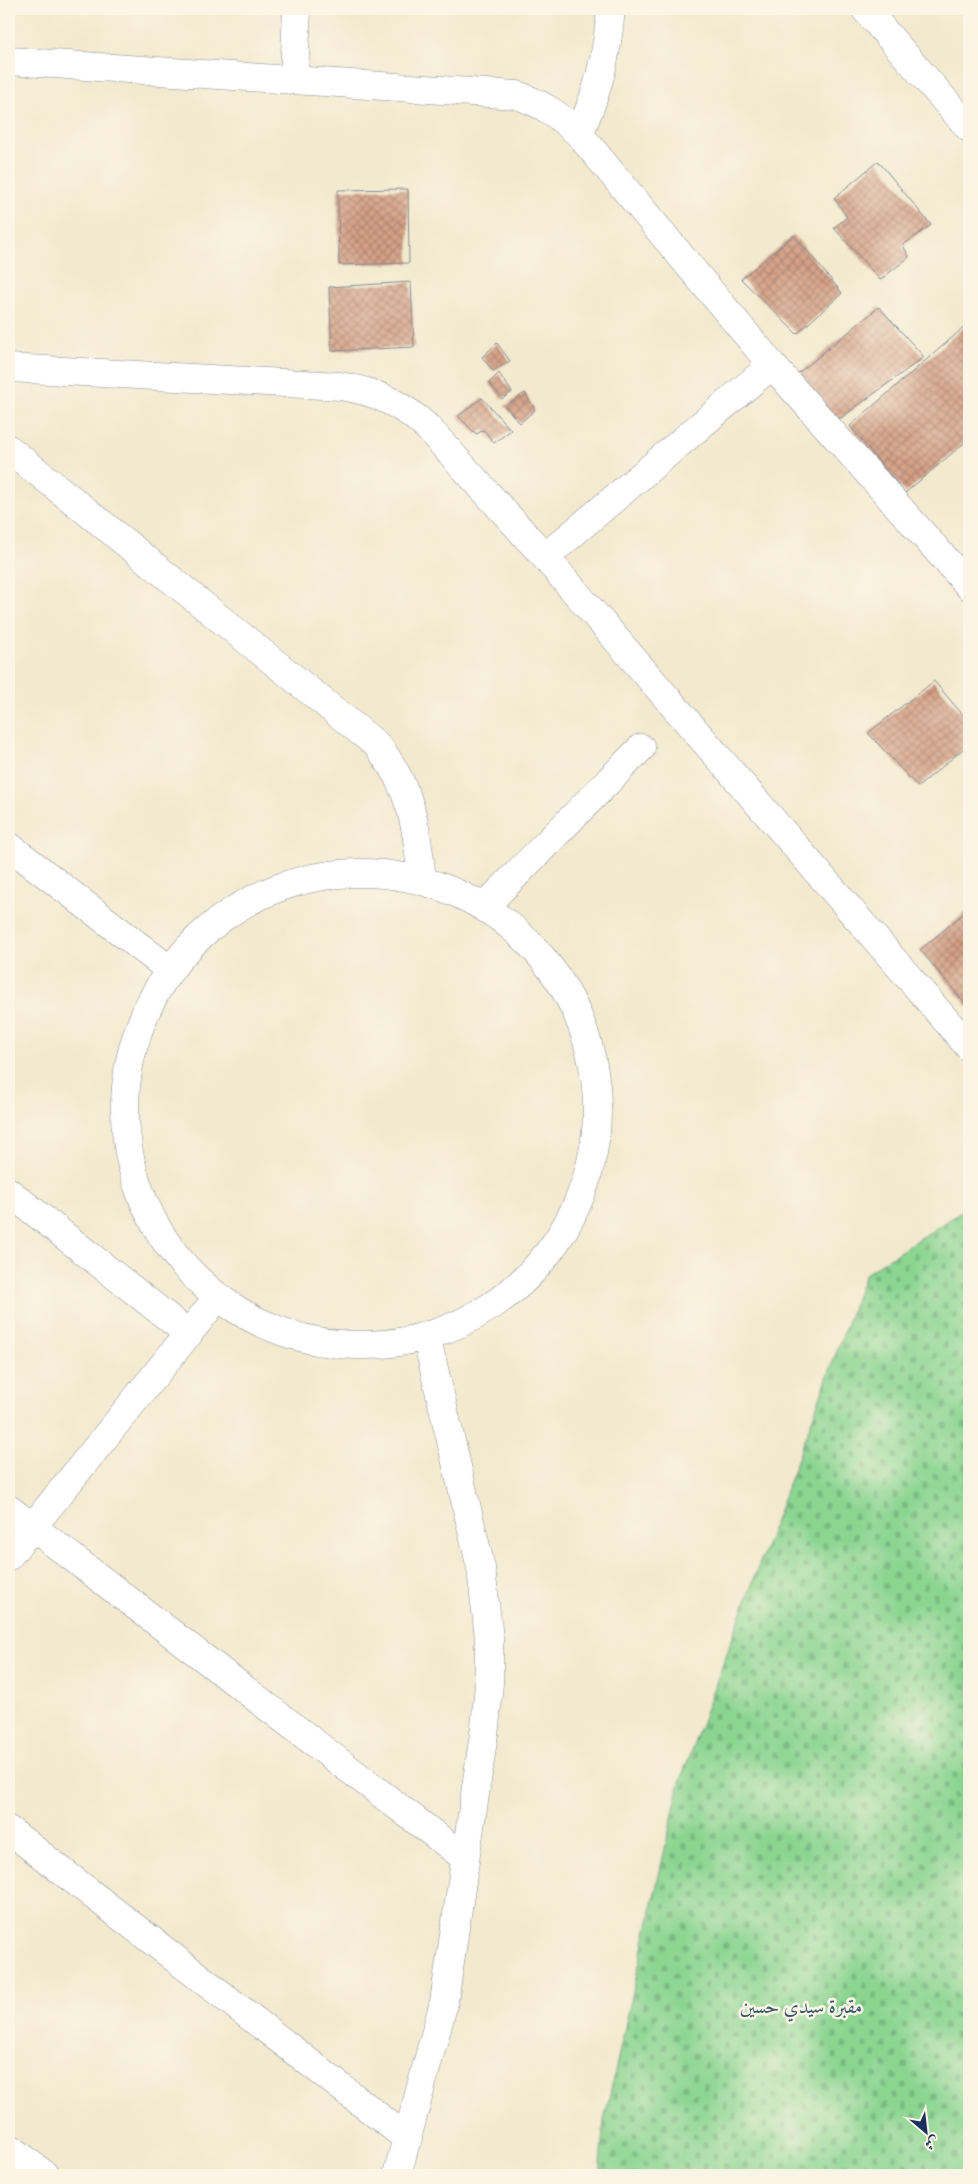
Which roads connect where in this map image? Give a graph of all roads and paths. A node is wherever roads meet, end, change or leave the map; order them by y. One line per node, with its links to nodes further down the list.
1 (297, 9): 5 (street)
2 (611, 9): 7 (street)
3 (865, 9): 6 (street)
4 (9, 61): 5 (street)
5 (294, 78): 7 (street)
6 (969, 128)
7 (579, 134): 8 (street)
8 (772, 365): 11 (street); 12 (street)
9 (9, 368): 11 (street)
10 (9, 449): 15 (street)
11 (545, 557): 18 (street)
12 (969, 586)
13 (641, 748): 16 (street)
14 (9, 846): 17 (street)
15 (422, 881): 16 (street); 17 (street)
16 (484, 907): 22 (street)
17 (170, 970): 20 (street)
18 (969, 1047)
19 (9, 1192): 21 (street)
20 (218, 1298): 21 (street); 22 (street)
21 (189, 1334): 24 (street)
22 (426, 1335): 27 (street)
23 (9, 1509): 24 (street)
24 (32, 1527): 25 (street); 27 (street)
25 (9, 1556)
26 (9, 1830): 28 (street)
27 (465, 1858): 28 (street)
28 (408, 2139): 31 (street)
29 (9, 2147): 30 (street)
30 (45, 2175)
31 (397, 2175)

